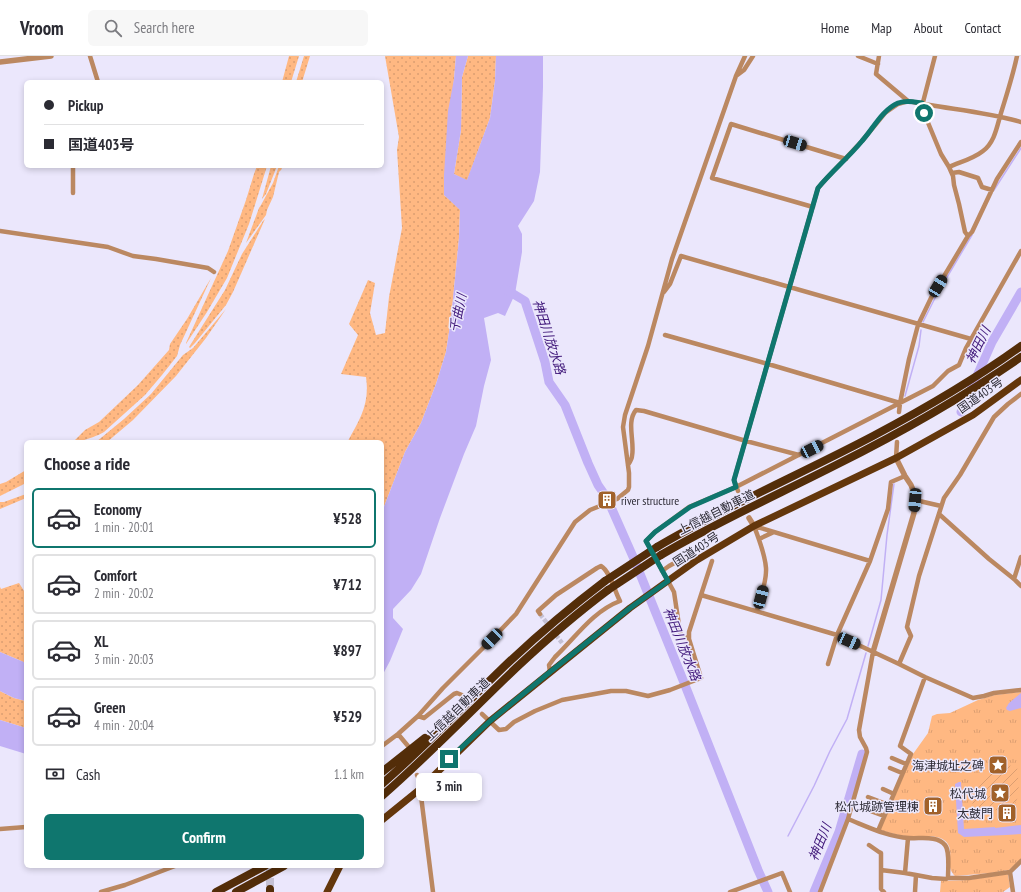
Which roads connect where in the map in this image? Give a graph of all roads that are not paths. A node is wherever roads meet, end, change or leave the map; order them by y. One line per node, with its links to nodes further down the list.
1 (51, 56): 9 (street)
2 (90, 56): 12 (street)
3 (745, 56): 11 (street)
4 (753, 56): 11 (street)
5 (858, 56): 10 (street)
6 (880, 56): 10 (street)
7 (935, 56): 14 (street)
8 (1017, 56): 15 (street)
9 (0, 62)
10 (878, 64): 13 (street)
11 (736, 76): 30 (street)
12 (97, 80)
13 (908, 101): 14 (street); 18 (street)
14 (922, 103): 15 (street); 19 (street)
15 (1000, 116): 16 (street); 19 (street)
16 (1021, 122)
17 (1021, 142): 22 (street)
18 (846, 159): 24 (street); 24 (street)
19 (949, 167): 21 (street)
20 (73, 168): 23 (street)
21 (952, 173): 22 (street); 26 (street)
22 (992, 190): 26 (street)
23 (73, 193)
24 (813, 206): 29 (street)
25 (0, 231): 28 (street)
26 (968, 236): 31 (street)
27 (1021, 251): 33 (street)
28 (214, 272)
29 (790, 288): 30 (street); 31 (street); 36 (street)
30 (662, 295): 45 (street)
31 (918, 325): 33 (street); 39 (street)
32 (665, 335): 36 (street)
33 (971, 340): 39 (street)
34 (1021, 346): 69 (highway, 上信越自動車道, bridge)
35 (1021, 357): 91 (highway, 上信越自動車道, bridge)
36 (768, 364): 39 (street); 41 (street)
37 (1021, 380): 44 (highway, 国道403号)
38 (1021, 394): 49 (street)
39 (900, 403): 40 (street); 43 (street)
40 (900, 412)
41 (746, 441): 43 (street); 45 (street); 47 (street)
42 (897, 442): 44 (street)
43 (799, 455): 47 (street)
44 (896, 458): 46 (street); 52 (highway, 国道403号)
45 (628, 466): 77 (street)
46 (905, 476): 48 (street); 58 (street)
47 (737, 489): 59 (street)
48 (915, 500): 49 (street); 68 (street)
49 (941, 506): 50 (street)
50 (939, 514): 60 (street); 71 (street)
51 (749, 518): 52 (street)
52 (754, 526): 53 (street); 54 (street); 56 (highway, 国道403号)
53 (774, 532): 54 (street); 58 (street)
54 (758, 539): 64 (street)
55 (1021, 557): 60 (street)
56 (697, 560): 59 (street); 61 (highway, 国道403号)
57 (712, 561): 63 (street)
58 (870, 561): 66 (street)
59 (662, 571): 61 (street)
60 (1014, 579): 62 (street)
61 (665, 583): 67 (street); 72 (highway, 国道403号)
62 (1021, 586)
63 (701, 595): 64 (street); 67 (street)
64 (757, 611): 66 (street)
65 (540, 614): 72 (street)
66 (837, 635): 68 (street); 70 (street)
67 (689, 639): 78 (street)
68 (873, 652): 71 (street); 98 (street)
69 (508, 663): 85 (highway); 88 (highway, 上信越自動車道)
70 (828, 664)
71 (899, 664): 73 (street)
72 (550, 672): 78 (highway, 国道403号)
73 (925, 676): 74 (street); 83 (street)
74 (1021, 690)
75 (462, 695): 77 (street)
76 (482, 714): 78 (street)
77 (418, 716): 79 (street)
78 (490, 721): 90 (highway, 国道403号)
79 (398, 734): 80 (street); 81 (street)
80 (384, 744)
81 (408, 746)
82 (892, 758): 83 (street)
83 (906, 764): 86 (street)
84 (890, 768): 86 (street)
85 (384, 770)
86 (902, 773): 92 (street)
87 (417, 775): 90 (street)
88 (384, 782)
89 (883, 789): 92 (street)
90 (419, 790): 97 (highway, 国道403号); 120 (street)
91 (384, 794)
92 (894, 794): 94 (street)
93 (868, 797): 94 (street)
94 (889, 805): 96 (street)
95 (865, 809): 96 (street)
96 (884, 816): 101 (street)
97 (384, 818)
98 (848, 819): 101 (street); 123 (street)
99 (24, 827): 100 (street)
100 (0, 828)
101 (878, 831): 102 (street)
102 (908, 838): 112 (street); 114 (street)
103 (869, 845): 110 (street)
104 (1021, 861): 111 (street)
105 (171, 868): 115 (street)
106 (261, 868): 116 (highway)
107 (280, 868): 117 (highway)
108 (281, 868): 118 (highway)
109 (339, 868): 119 (highway)
110 (881, 870): 112 (street); 124 (street)
111 (1010, 872): 114 (street); 126 (street)
112 (905, 873): 113 (street)
113 (916, 875): 114 (street); 125 (street)
114 (948, 878)
115 (102, 892)
116 (216, 892)
117 (236, 892)
118 (243, 892)
119 (327, 892)
120 (434, 892)
121 (730, 892): 122 (street)
122 (790, 892)
123 (820, 892)
124 (884, 892)
125 (915, 892)
126 (1013, 892)

